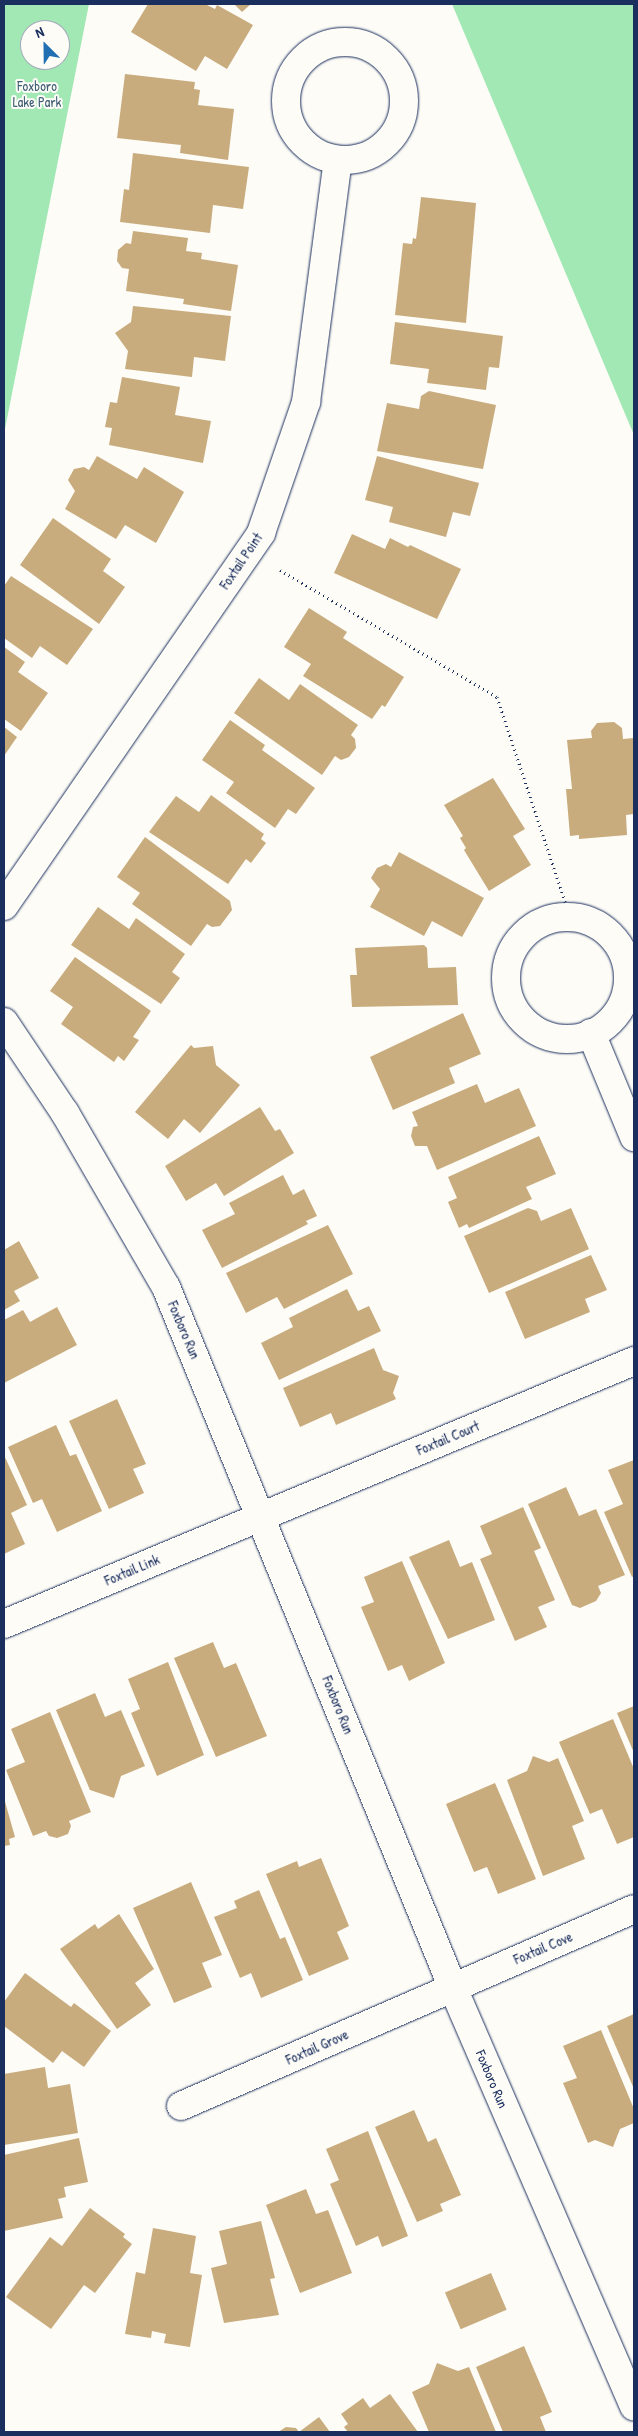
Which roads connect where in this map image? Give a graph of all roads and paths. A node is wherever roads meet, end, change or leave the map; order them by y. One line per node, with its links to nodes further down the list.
1 (338, 160): 1 (street); 3 (street, Foxtail Point)
2 (280, 570): 4 (path)
3 (4, 906)
4 (570, 917): 6 (street); 6 (street)
5 (4, 1022): 9 (street, Foxboro Run)
6 (591, 1034): 7 (street)
7 (634, 1138)
8 (634, 1361): 9 (street, Foxtail Court)
9 (261, 1516): 10 (street, Foxtail Link); 12 (street, Foxboro Run)
10 (4, 1624)
11 (634, 1909): 12 (street, Foxtail Cove)
12 (453, 1988): 13 (street, Foxtail Grove); 14 (street, Foxboro Run)
13 (181, 2106)
14 (634, 2407)

